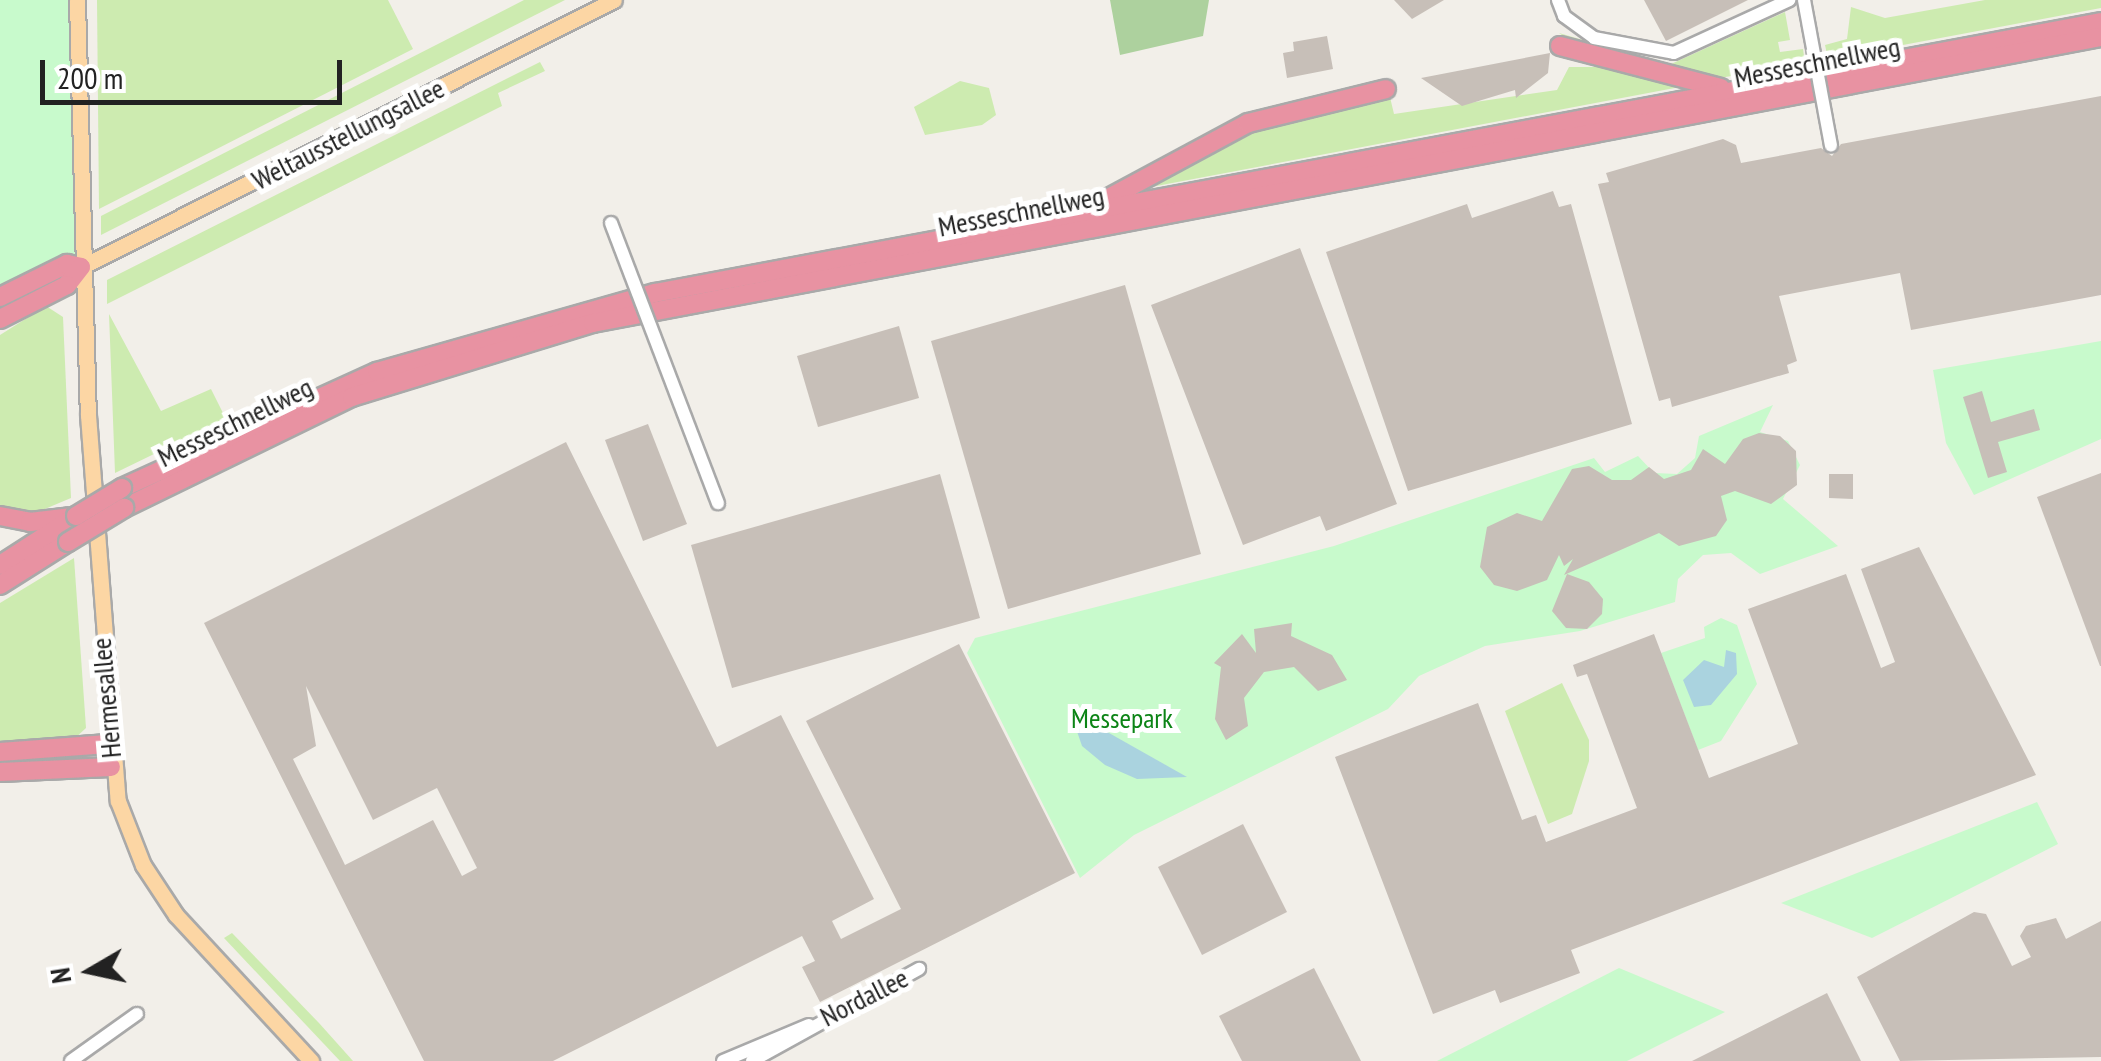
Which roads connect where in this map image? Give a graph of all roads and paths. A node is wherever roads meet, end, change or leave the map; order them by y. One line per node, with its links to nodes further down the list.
1 (77, 0): 14 (main road, Hermesallee)
2 (614, 0): 14 (main road, Weltausstellungsallee)
3 (1558, 0): 4 (street)
4 (1789, 0)
5 (1804, 0): 11 (street, bridge)
6 (2101, 22): 10 (highway, Messeschnellweg)
7 (2101, 37): 21 (highway, Messeschnellweg, bridge)
8 (1560, 46): 10 (highway)
9 (1386, 89): 12 (highway)
10 (1731, 90): 12 (highway, Messeschnellweg)
11 (1831, 146)
12 (1063, 215): 19 (highway, Messeschnellweg, bridge)
13 (611, 223): 17 (street, bridge)
14 (81, 267): 15 (highway); 16 (highway); 22 (main road, Hermesallee)
15 (0, 297)
16 (0, 319)
17 (718, 503)
18 (0, 516): 19 (highway)
19 (70, 518): 20 (highway, Messeschnellweg)
20 (0, 566)
21 (0, 586)
22 (108, 744): 23 (highway); 24 (main road, Hermesallee)
23 (0, 752)
24 (111, 767): 25 (highway); 30 (main road, Hermesallee)
25 (0, 772)
26 (919, 969): 28 (street, Nordallee)
27 (136, 1014): 29 (street)
28 (810, 1026): 31 (street, Nordallee); 32 (street, Nordallee)
29 (71, 1061)
30 (311, 1061)
31 (723, 1061)
32 (752, 1061)

